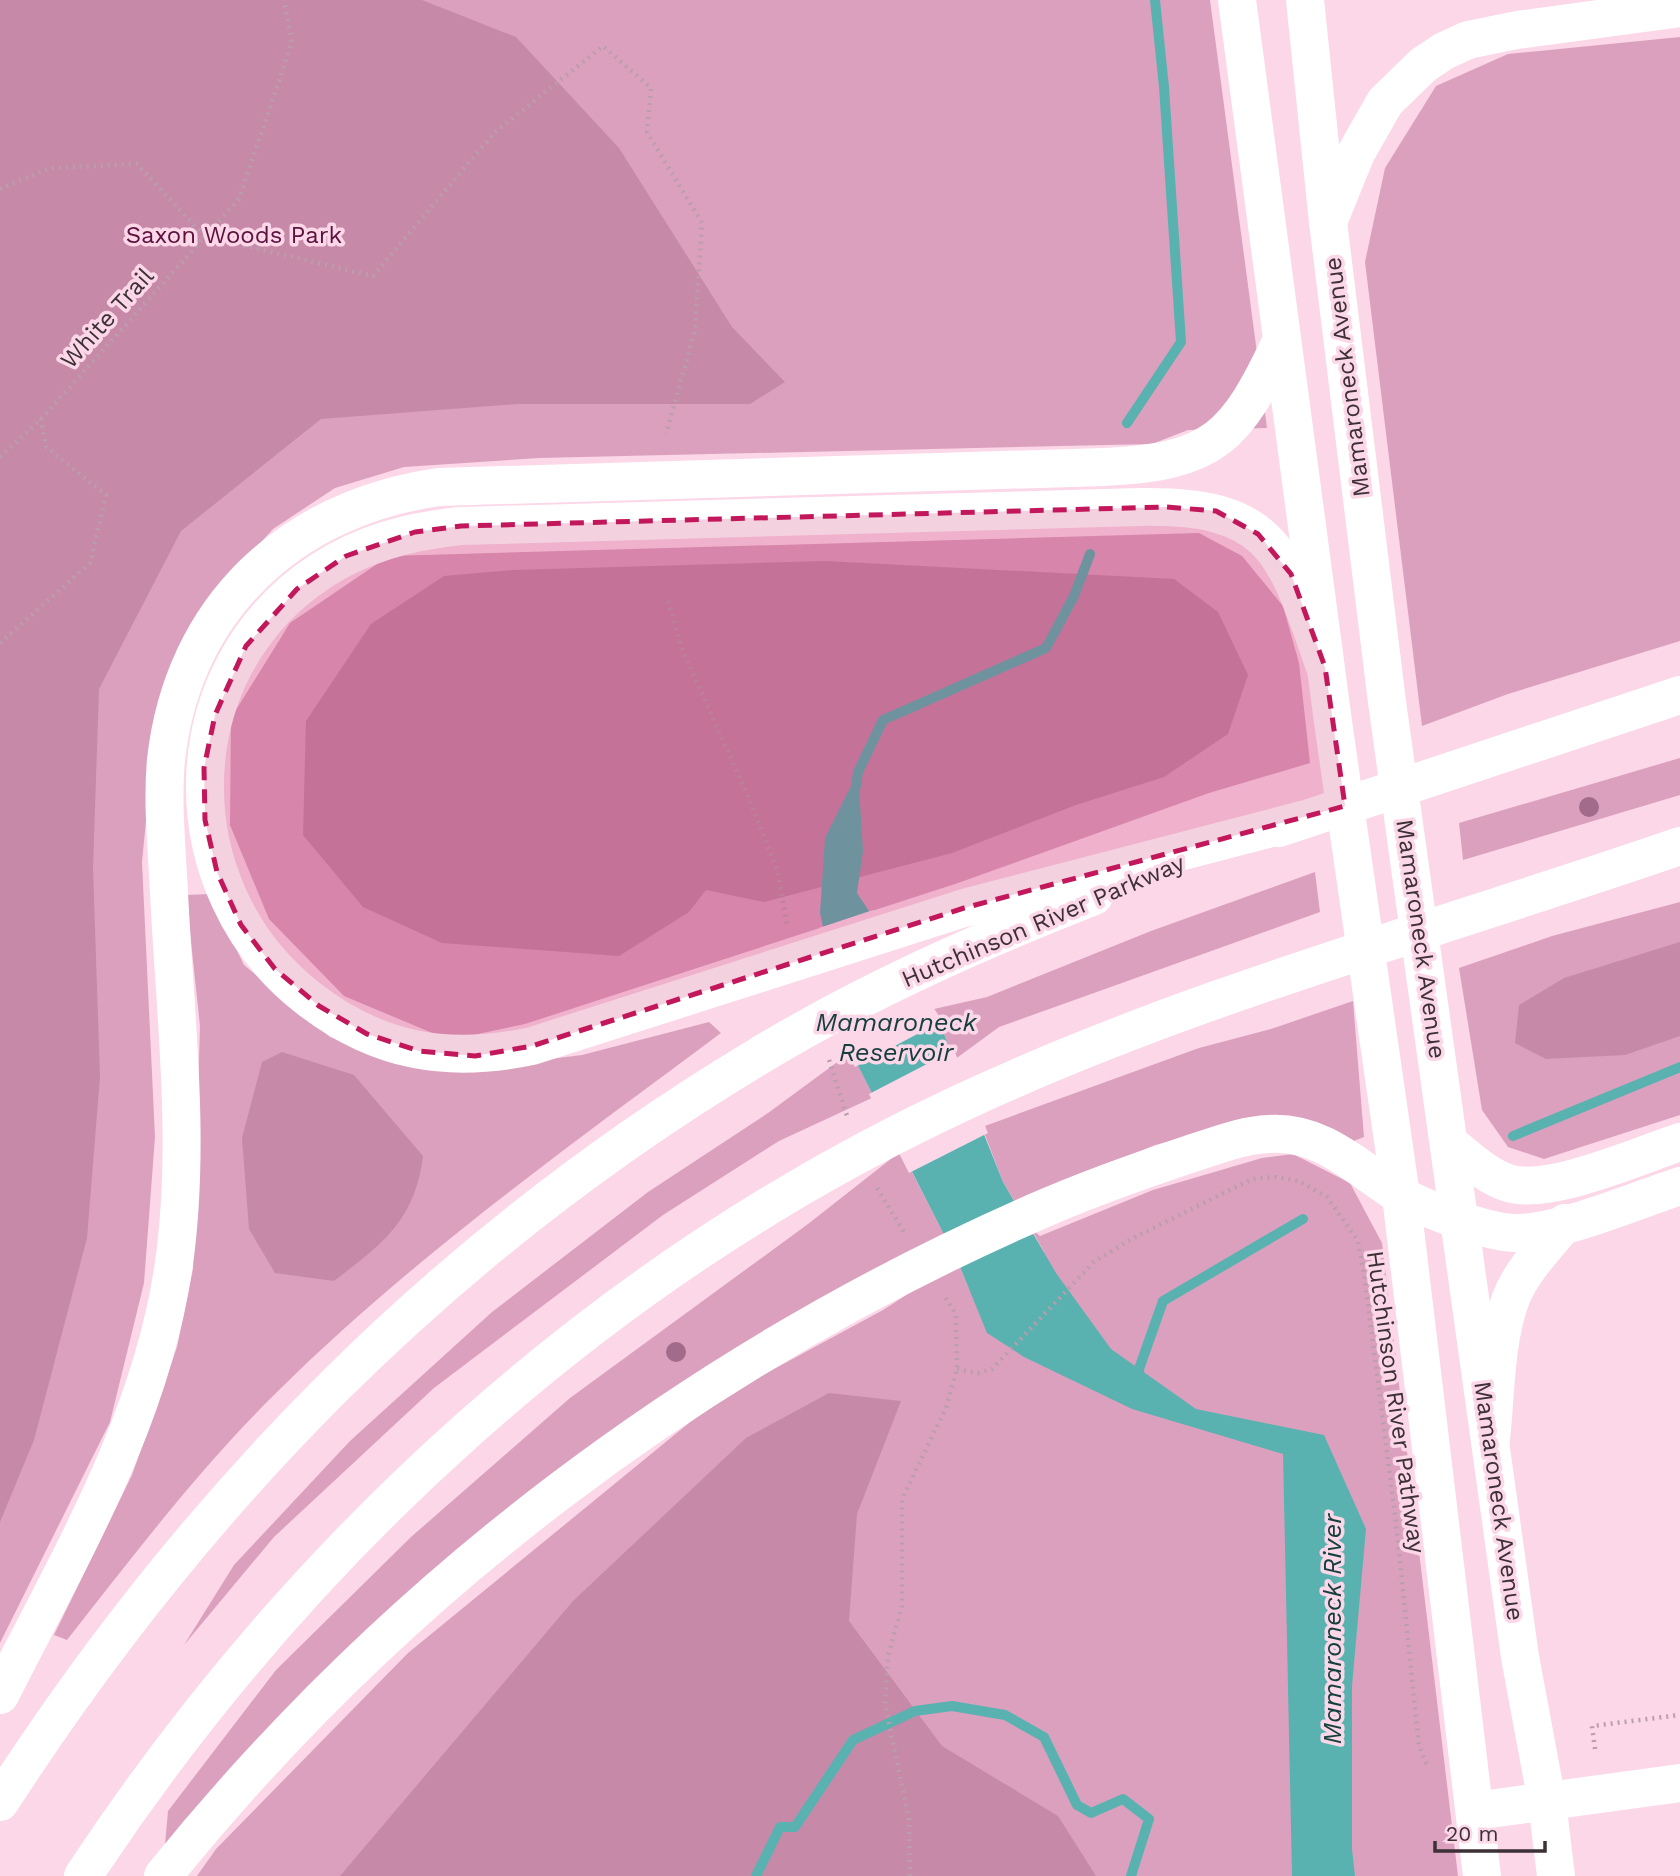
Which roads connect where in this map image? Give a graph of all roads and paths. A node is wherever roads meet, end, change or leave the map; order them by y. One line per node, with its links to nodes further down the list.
1 (284, 0): 7 (path, White Trail)
2 (1237, 0): 8 (main road)
3 (1305, 0): 6 (main road, Mamaroneck Avenue)
4 (1680, 8): 6 (main road)
5 (0, 189): 7 (path)
6 (1328, 222): 18 (main road, Mamaroneck Avenue)
7 (204, 236): 9 (path, White Trail); 10 (path)
8 (1282, 340): 13 (main road); 24 (main road)
9 (41, 419): 11 (path, White Trail); 12 (path)
10 (666, 434)
11 (0, 457)
12 (0, 643)
13 (1325, 667): 15 (main road); 20 (main road)
14 (1680, 695): 15 (main road, Hutchinson River Parkway)
15 (1303, 820): 29 (main road, Hutchinson River Parkway)
16 (1672, 850): 32 (main road)
17 (1680, 1142): 18 (main road)
18 (1450, 1144): 21 (main road, Mamaroneck Avenue)
19 (1680, 1186): 22 (main road)
20 (1401, 1196): 21 (main road); 31 (main road); 33 (main road)
21 (1459, 1219): 22 (main road); 23 (main road, Mamaroneck Avenue)
22 (1566, 1223): 23 (main road)
23 (1491, 1439): 30 (main road, Mamaroneck Avenue)
24 (0, 1695)
25 (1680, 1715): 26 (path)
26 (1595, 1749)
27 (1426, 1765): 34 (path, Hutchinson River Pathway)
28 (1680, 1783): 30 (main road)
29 (0, 1802)
30 (1547, 1802): 31 (main road); 36 (main road, Mamaroneck Avenue)
31 (1475, 1811): 35 (main road)
32 (83, 1876)
33 (163, 1876)
34 (910, 1876)
35 (1482, 1876)
36 (1556, 1876)

